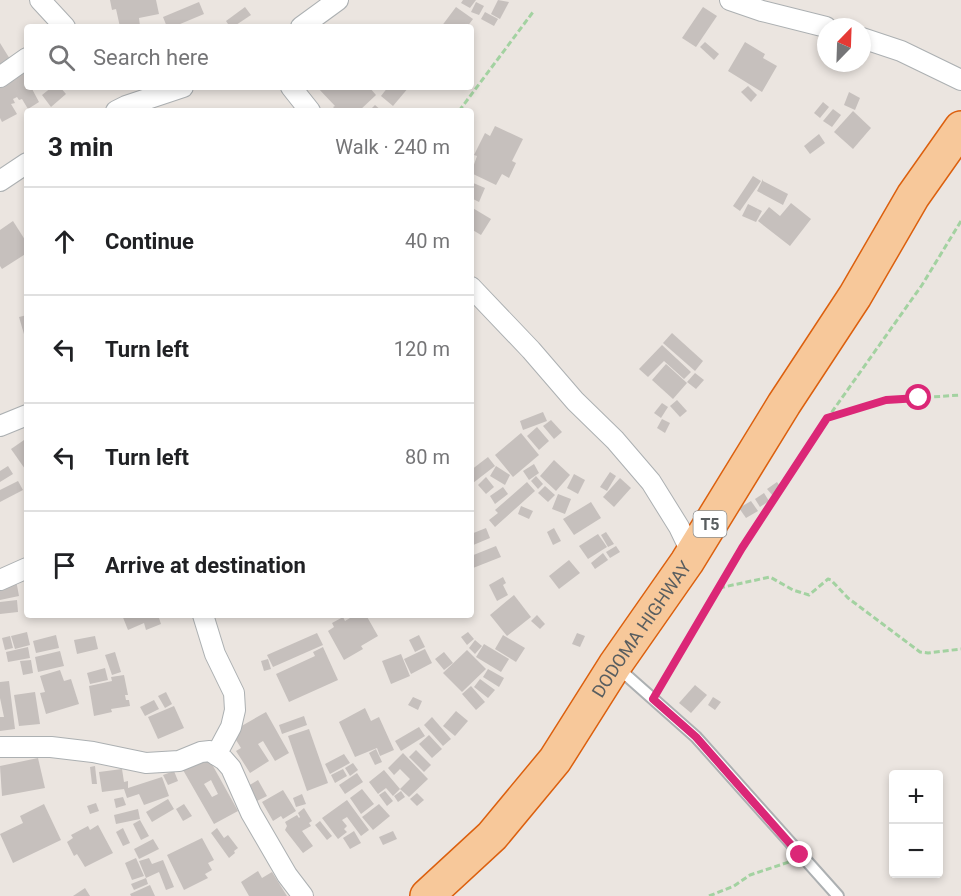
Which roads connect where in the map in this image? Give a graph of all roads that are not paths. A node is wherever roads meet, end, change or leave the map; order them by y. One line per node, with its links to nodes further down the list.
1 (40, 0): 4 (street)
2 (338, 0): 5 (street)
3 (730, 0): 6 (street)
4 (62, 24)
5 (304, 24)
6 (817, 25)
7 (871, 41): 10 (street)
8 (24, 60): 9 (street)
9 (0, 77)
10 (961, 80)
11 (163, 90): 13 (street)
12 (293, 90): 15 (street)
13 (130, 95): 14 (street)
14 (119, 108)
15 (308, 108)
16 (961, 128): 22 (highway, DODOMA HIGHWAY / T5)
17 (24, 165): 18 (street)
18 (0, 181)
19 (474, 290): 22 (street)
20 (24, 416): 21 (street)
21 (0, 426)
22 (692, 554): 26 (highway, DODOMA HIGHWAY / T5)
23 (24, 569): 24 (street)
24 (0, 580)
25 (203, 618): 28 (street)
26 (615, 665): 30 (highway, DODOMA HIGHWAY / T5); 31 (lane)
27 (0, 747): 28 (street)
28 (216, 755): 29 (street)
29 (303, 896)
30 (427, 896)
31 (838, 896)

